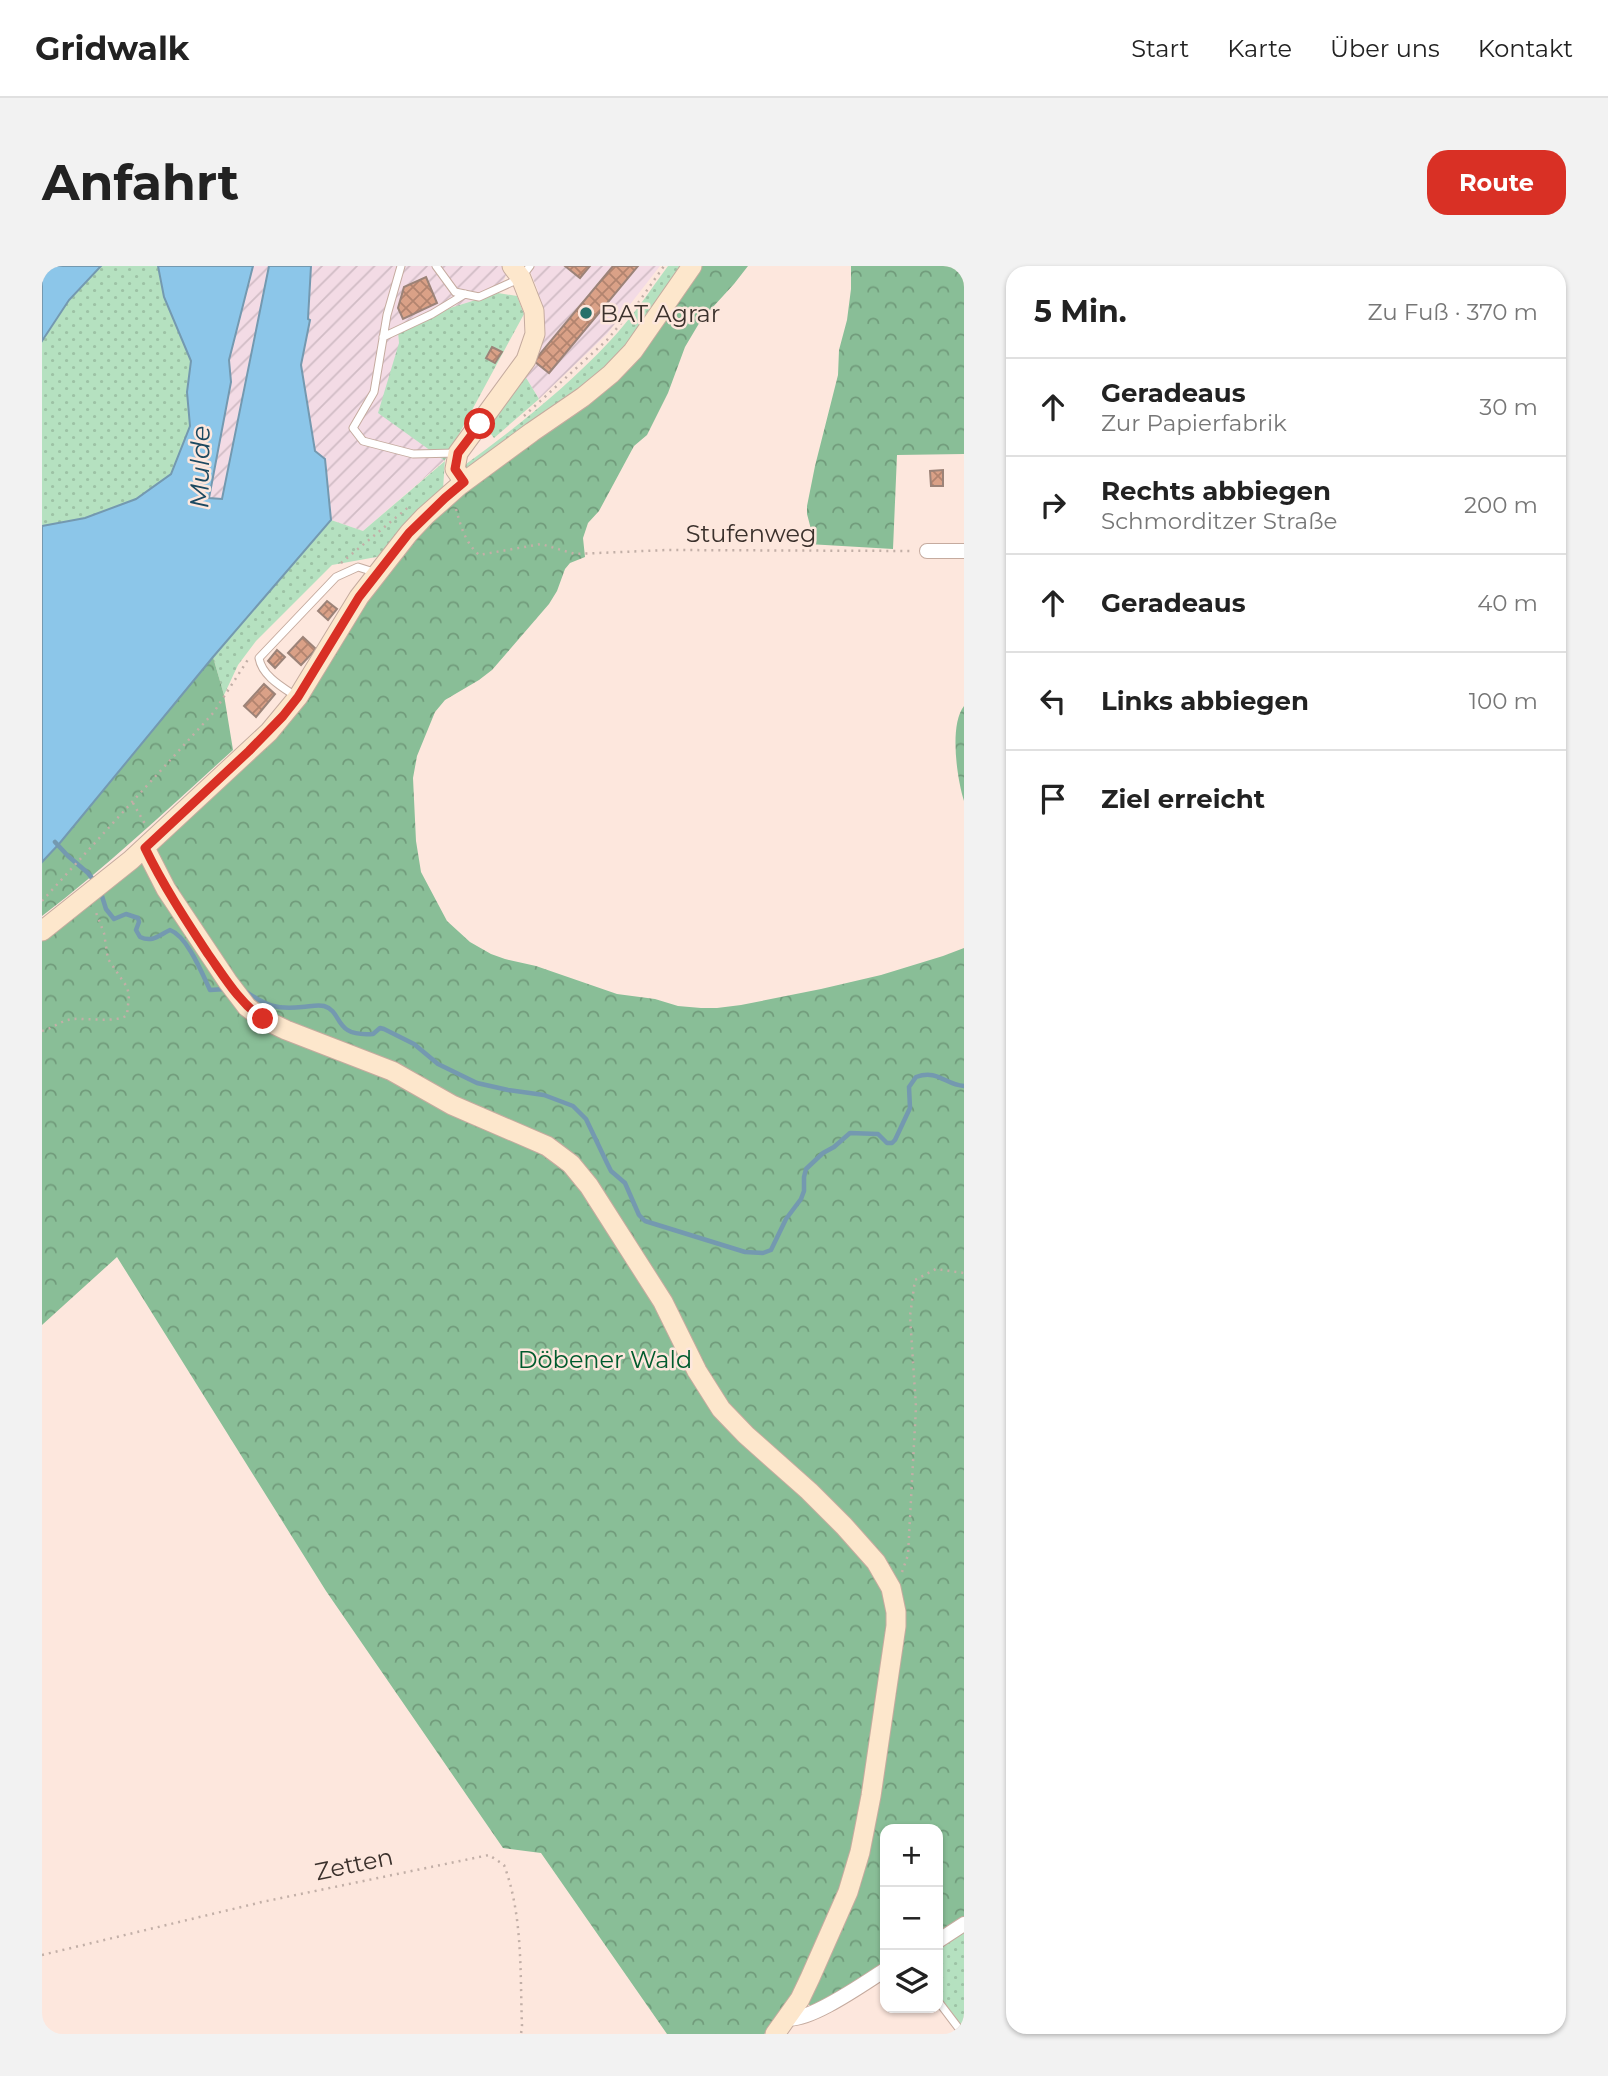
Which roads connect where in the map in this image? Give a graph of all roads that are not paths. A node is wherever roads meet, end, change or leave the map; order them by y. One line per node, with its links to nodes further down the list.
1 (401, 266): 6 (lane)
2 (436, 266): 5 (lane)
3 (692, 266): 8 (street)
4 (521, 270): 5 (lane); 7 (street)
5 (466, 294): 6 (lane)
6 (383, 337): 7 (lane)
7 (458, 453): 8 (street)
8 (457, 488): 11 (street)
9 (927, 551): 10 (street)
10 (964, 551)
11 (377, 573): 12 (street); 12 (lane)
12 (298, 697): 13 (street)
13 (150, 843): 14 (street); 19 (street)
14 (42, 931)
15 (964, 1924): 16 (street)
16 (943, 1938)
17 (880, 1973): 19 (street)
18 (943, 2008): 20 (lane)
19 (780, 2026)
20 (962, 2034)

